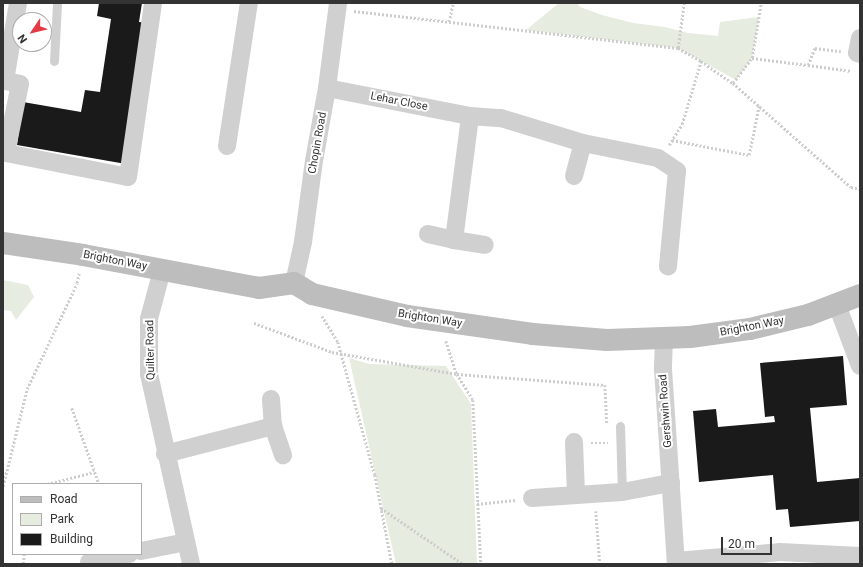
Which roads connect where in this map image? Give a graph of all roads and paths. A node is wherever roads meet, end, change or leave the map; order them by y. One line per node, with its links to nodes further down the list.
1 (18, 3): 3 (street)
2 (57, 3): 13 (lane)
3 (153, 3)
4 (249, 3): 23 (street)
5 (453, 3): 9 (path)
6 (684, 3): 10 (path)
7 (761, 3): 12 (path)
8 (344, 7): 9 (path); 18 (street, Chopin Road)
9 (450, 22): 10 (path)
10 (678, 48): 14 (path)
11 (859, 48): 15 (path)
12 (752, 58): 15 (path); 17 (path)
13 (54, 61)
14 (701, 61): 17 (path); 21 (path)
15 (808, 65): 16 (path)
16 (853, 71)
17 (733, 83): 19 (path)
18 (327, 88): 20 (street, Lehar Close); 34 (street, Chopin Road)
19 (759, 105): 21 (path); 26 (path)
20 (470, 116): 22 (street, Lehar Close); 28 (street)
21 (672, 140): 24 (path)
22 (583, 143): 24 (street, Lehar Close); 25 (street)
23 (227, 146)
24 (658, 158): 31 (street, Lehar Close)
25 (574, 176)
26 (860, 189)
27 (428, 234): 28 (street)
28 (454, 240): 30 (street)
29 (3, 243): 33 (street, Brighton Way)
30 (485, 245)
31 (668, 267)
32 (79, 268): 57 (path)
33 (162, 270): 34 (street, Brighton Way); 51 (street, Quilter Road)
34 (294, 283): 39 (street, Brighton Way)
35 (860, 295): 36 (street, Brighton Way)
36 (837, 305): 39 (street, Brighton Way); 42 (street)
37 (322, 316): 41 (path)
38 (254, 323): 41 (path)
39 (664, 338): 56 (street, Gershwin Road)
40 (446, 340): 43 (path)
41 (340, 353): 43 (path); 63 (path)
42 (860, 366)
43 (457, 374): 48 (path); 62 (path)
44 (271, 399): 46 (street)
45 (72, 408): 53 (path)
46 (273, 426): 51 (street); 52 (street)
47 (620, 426): 58 (lane)
48 (607, 428)
49 (607, 436): 50 (path)
50 (574, 442): 60 (street)
51 (165, 454): 64 (street, Quilter Road)
52 (283, 455)
53 (94, 472): 54 (path); 55 (path)
54 (51, 483)
55 (99, 483)
56 (671, 483): 58 (street); 70 (street, Gershwin Road)
57 (3, 486)
58 (622, 492): 59 (street)
59 (594, 493): 60 (street); 75 (path)
60 (576, 494): 61 (street)
61 (532, 498): 62 (path)
62 (478, 504): 74 (path)
63 (381, 508): 72 (path); 73 (path)
64 (186, 542): 65 (street); 71 (street, Quilter Road)
65 (142, 552)
66 (122, 555): 68 (street)
67 (860, 556): 69 (street)
68 (89, 560)
69 (724, 560): 70 (street)
70 (676, 563)
71 (191, 564)
72 (392, 564)
73 (463, 564)
74 (481, 564)
75 (600, 564)

